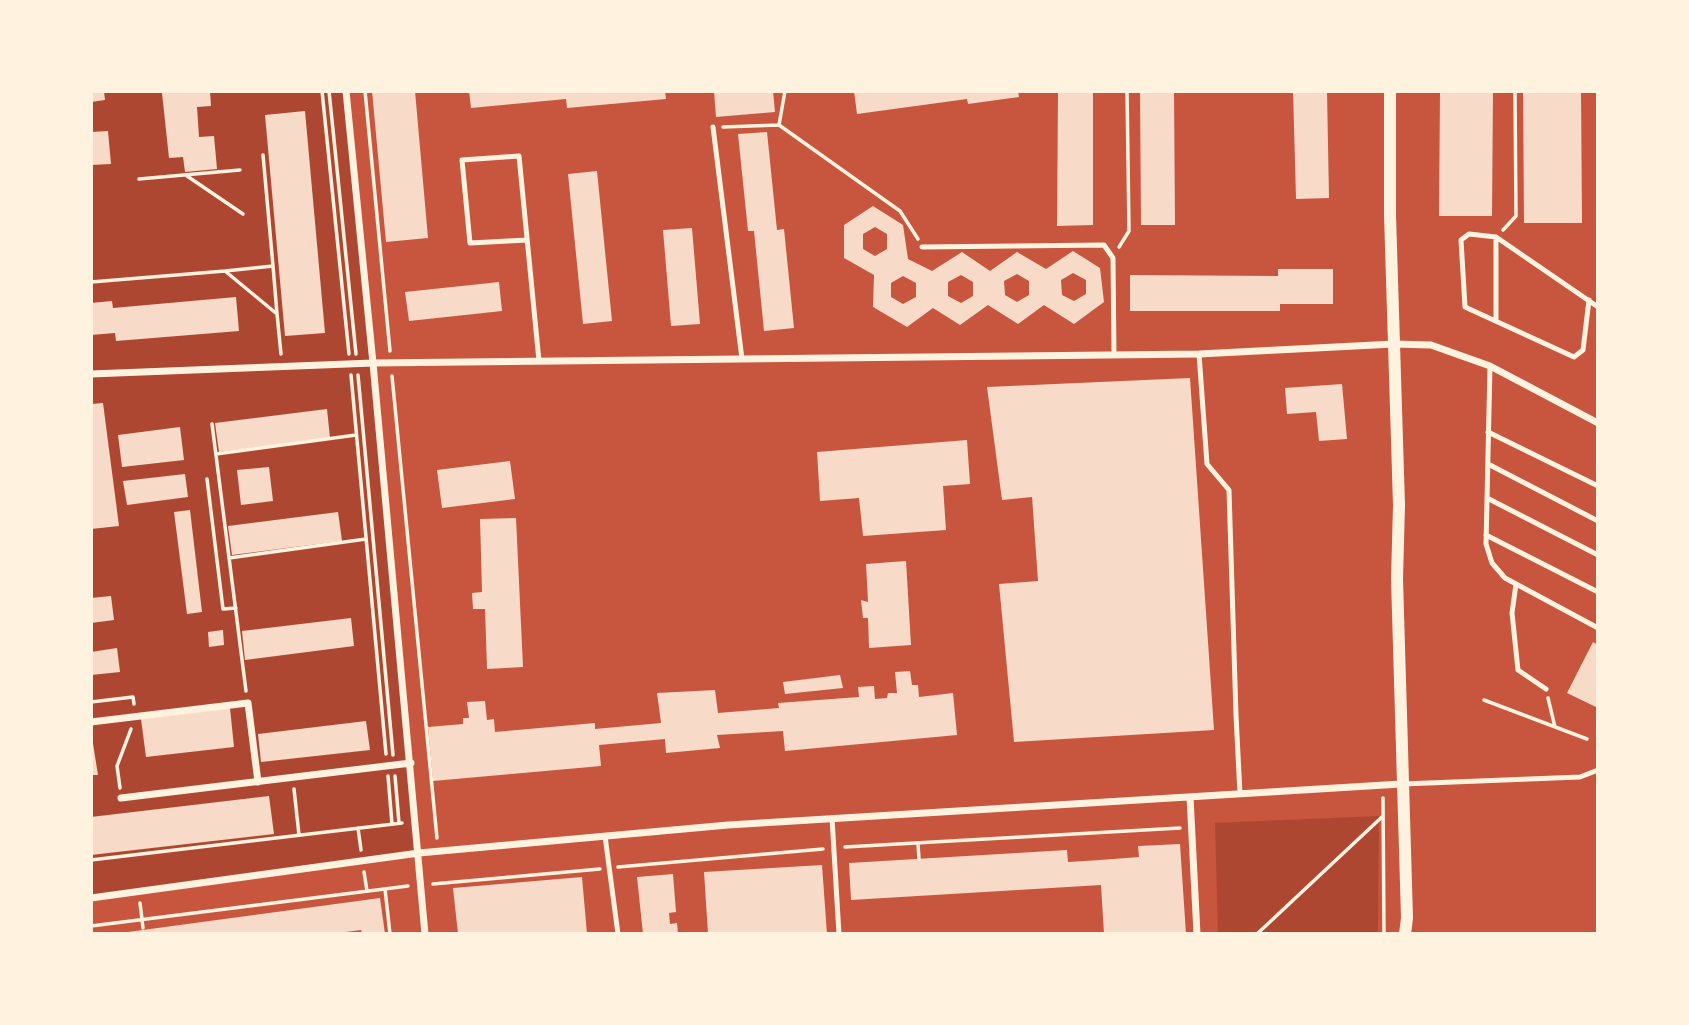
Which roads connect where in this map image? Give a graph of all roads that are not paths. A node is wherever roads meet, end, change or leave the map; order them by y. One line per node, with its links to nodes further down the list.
1 (346, 91): 15 (street)
2 (1390, 91): 10 (street)
3 (713, 127): 13 (lane)
4 (1496, 237): 7 (lane); 9 (lane); 9 (lane)
5 (527, 240): 5 (lane); 14 (lane)
6 (922, 247): 11 (lane)
7 (1589, 300): 8 (lane); 9 (lane)
8 (1598, 307)
9 (1496, 321)
10 (1394, 344): 12 (street); 16 (street); 34 (street)
11 (1114, 354): 12 (street); 13 (street)
12 (1199, 354): 35 (lane)
13 (742, 359): 14 (street)
14 (539, 361): 15 (street)
15 (373, 363): 17 (street); 31 (street)
16 (1490, 366): 18 (street); 19 (lane)
17 (91, 374)
18 (1598, 423)
19 (1488, 432): 20 (lane); 21 (lane)
20 (1488, 464): 22 (lane); 23 (lane)
21 (1598, 486)
22 (1487, 498): 24 (lane); 25 (lane)
23 (1598, 521)
24 (1486, 535): 26 (lane); 27 (lane)
25 (1598, 555)
26 (1516, 584): 28 (lane); 29 (lane)
27 (1598, 592)
28 (1598, 628)
29 (1546, 689)
30 (91, 722): 33 (street)
31 (411, 763): 33 (street); 40 (street)
32 (1598, 770): 34 (lane)
33 (258, 782): 37 (street)
34 (1401, 784): 35 (street); 46 (street)
35 (1240, 794): 36 (street)
36 (1190, 797): 38 (street); 45 (street)
37 (121, 798)
38 (832, 818): 39 (street); 44 (lane)
39 (605, 836): 40 (street); 43 (lane)
40 (419, 853): 41 (street); 42 (street)
41 (91, 898)
42 (425, 934)
43 (618, 934)
44 (839, 934)
45 (1196, 934)
46 (1405, 934)

